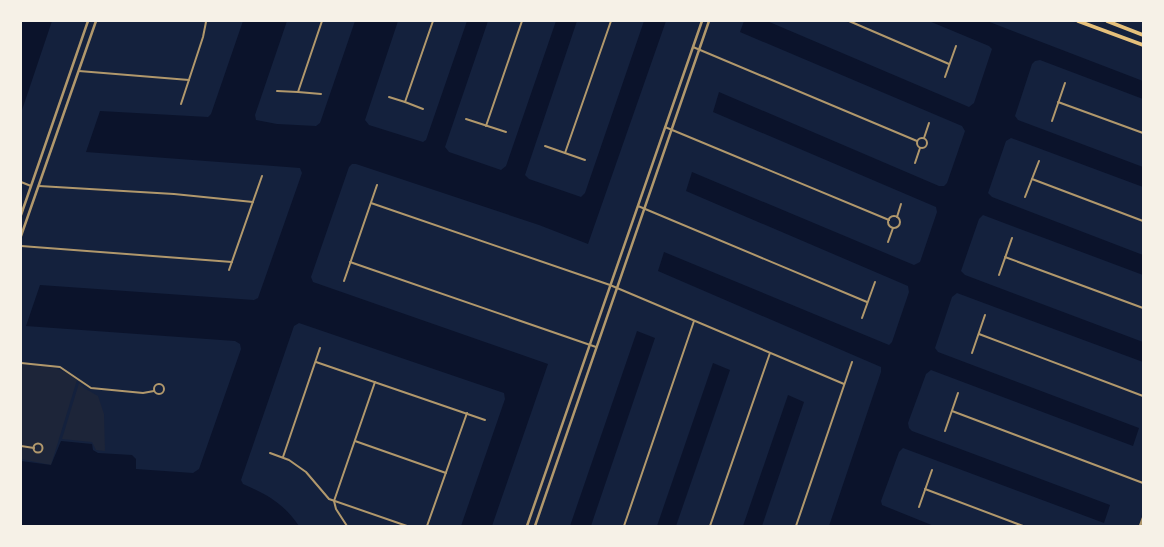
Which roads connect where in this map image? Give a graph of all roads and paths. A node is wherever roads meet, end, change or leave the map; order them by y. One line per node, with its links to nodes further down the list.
1 (88, 21): 19 (street)
2 (96, 21): 20 (street)
3 (322, 21): 25 (street)
4 (433, 21): 28 (street)
5 (522, 21): 35 (street)
6 (611, 21): 44 (street)
7 (702, 21): 16 (street)
8 (709, 21): 17 (street)
9 (849, 21): 18 (street)
10 (1078, 21): 14 (main road)
11 (1107, 21): 13 (main road)
12 (205, 22): 22 (street)
13 (1143, 35)
14 (1143, 45)
15 (956, 46): 18 (street)
16 (692, 47): 17 (street); 36 (street)
17 (699, 49): 37 (street); 41 (street)
18 (949, 64): 21 (street)
19 (72, 69): 20 (street); 52 (street)
20 (79, 71): 22 (street); 53 (street)
21 (944, 77)
22 (189, 80): 30 (street)
23 (1065, 83): 29 (street)
24 (277, 91): 25 (street)
25 (298, 92): 26 (street)
26 (321, 94)
27 (389, 97): 28 (street)
28 (405, 102): 31 (street)
29 (1058, 102): 33 (street); 39 (street)
30 (180, 104)
31 (423, 109)
32 (466, 119): 35 (street)
33 (1052, 121)
34 (929, 123): 40 (street)
35 (486, 126): 38 (street)
36 (665, 127): 37 (street); 58 (street)
37 (672, 129): 59 (street); 62 (street)
38 (506, 132)
39 (1143, 133)
40 (924, 138): 41 (street); 43 (street)
41 (917, 141): 43 (street)
42 (545, 146): 44 (street)
43 (920, 148): 47 (street)
44 (565, 153): 45 (street)
45 (585, 160)
46 (1039, 160): 49 (street)
47 (915, 163)
48 (262, 176): 55 (street)
49 (1032, 179): 54 (street); 63 (street)
50 (21, 182): 52 (street)
51 (377, 185): 56 (street)
52 (32, 186): 53 (street); 60 (street)
53 (39, 186): 55 (street); 65 (street)
54 (1025, 198)
55 (253, 202): 70 (street)
56 (371, 203): 71 (street); 76 (street)
57 (901, 204): 61 (street)
58 (638, 206): 59 (street); 76 (street)
59 (644, 208): 77 (street); 78 (street)
60 (21, 215)
61 (897, 217): 62 (street); 64 (street)
62 (889, 220): 64 (street)
63 (1143, 221)
64 (893, 228): 67 (street)
65 (21, 236)
66 (1012, 238): 69 (street)
67 (888, 242)
68 (21, 246): 70 (street)
69 (1005, 257): 73 (street); 79 (street)
70 (232, 262): 72 (street)
71 (350, 262): 74 (street); 84 (street)
72 (229, 270)
73 (999, 276)
74 (344, 281)
75 (875, 282): 78 (street)
76 (610, 285): 77 (street); 84 (street)
77 (617, 288): 82 (street); 85 (street)
78 (867, 302): 81 (street)
79 (1143, 308)
80 (985, 315): 83 (street)
81 (862, 318)
82 (694, 321): 87 (street); 120 (street)
83 (979, 334): 88 (street); 96 (street)
84 (590, 344): 85 (street); 108 (street)
85 (596, 347): 109 (street)
86 (320, 348): 89 (street)
87 (770, 353): 93 (street); 121 (street)
88 (972, 354)
89 (316, 362): 92 (street); 105 (street)
90 (852, 362): 93 (street)
91 (21, 363): 94 (street)
92 (375, 382): 98 (street); 101 (street)
93 (844, 384): 122 (street)
94 (154, 391): 94 (street)
95 (958, 392): 97 (street)
96 (1143, 396)
97 (952, 411): 100 (street); 110 (street)
98 (467, 414): 99 (street); 107 (street)
99 (485, 420)
100 (945, 431)
101 (355, 442): 107 (street); 112 (street)
102 (21, 446): 103 (street)
103 (34, 448): 103 (street)
104 (270, 453): 105 (street)
105 (283, 458): 112 (street)
106 (932, 470): 111 (street)
107 (446, 473): 117 (street)
108 (544, 478): 109 (street); 118 (street)
109 (550, 481): 119 (street)
110 (1143, 483)
111 (925, 489): 113 (street); 123 (street)
112 (334, 501): 115 (street); 116 (street)
113 (919, 507)
114 (1143, 518): 124 (street)
115 (347, 526)
116 (407, 526)
117 (428, 526)
118 (527, 526)
119 (535, 526)
120 (624, 526)
121 (710, 526)
122 (796, 526)
123 (1023, 526)
124 (1140, 526)

